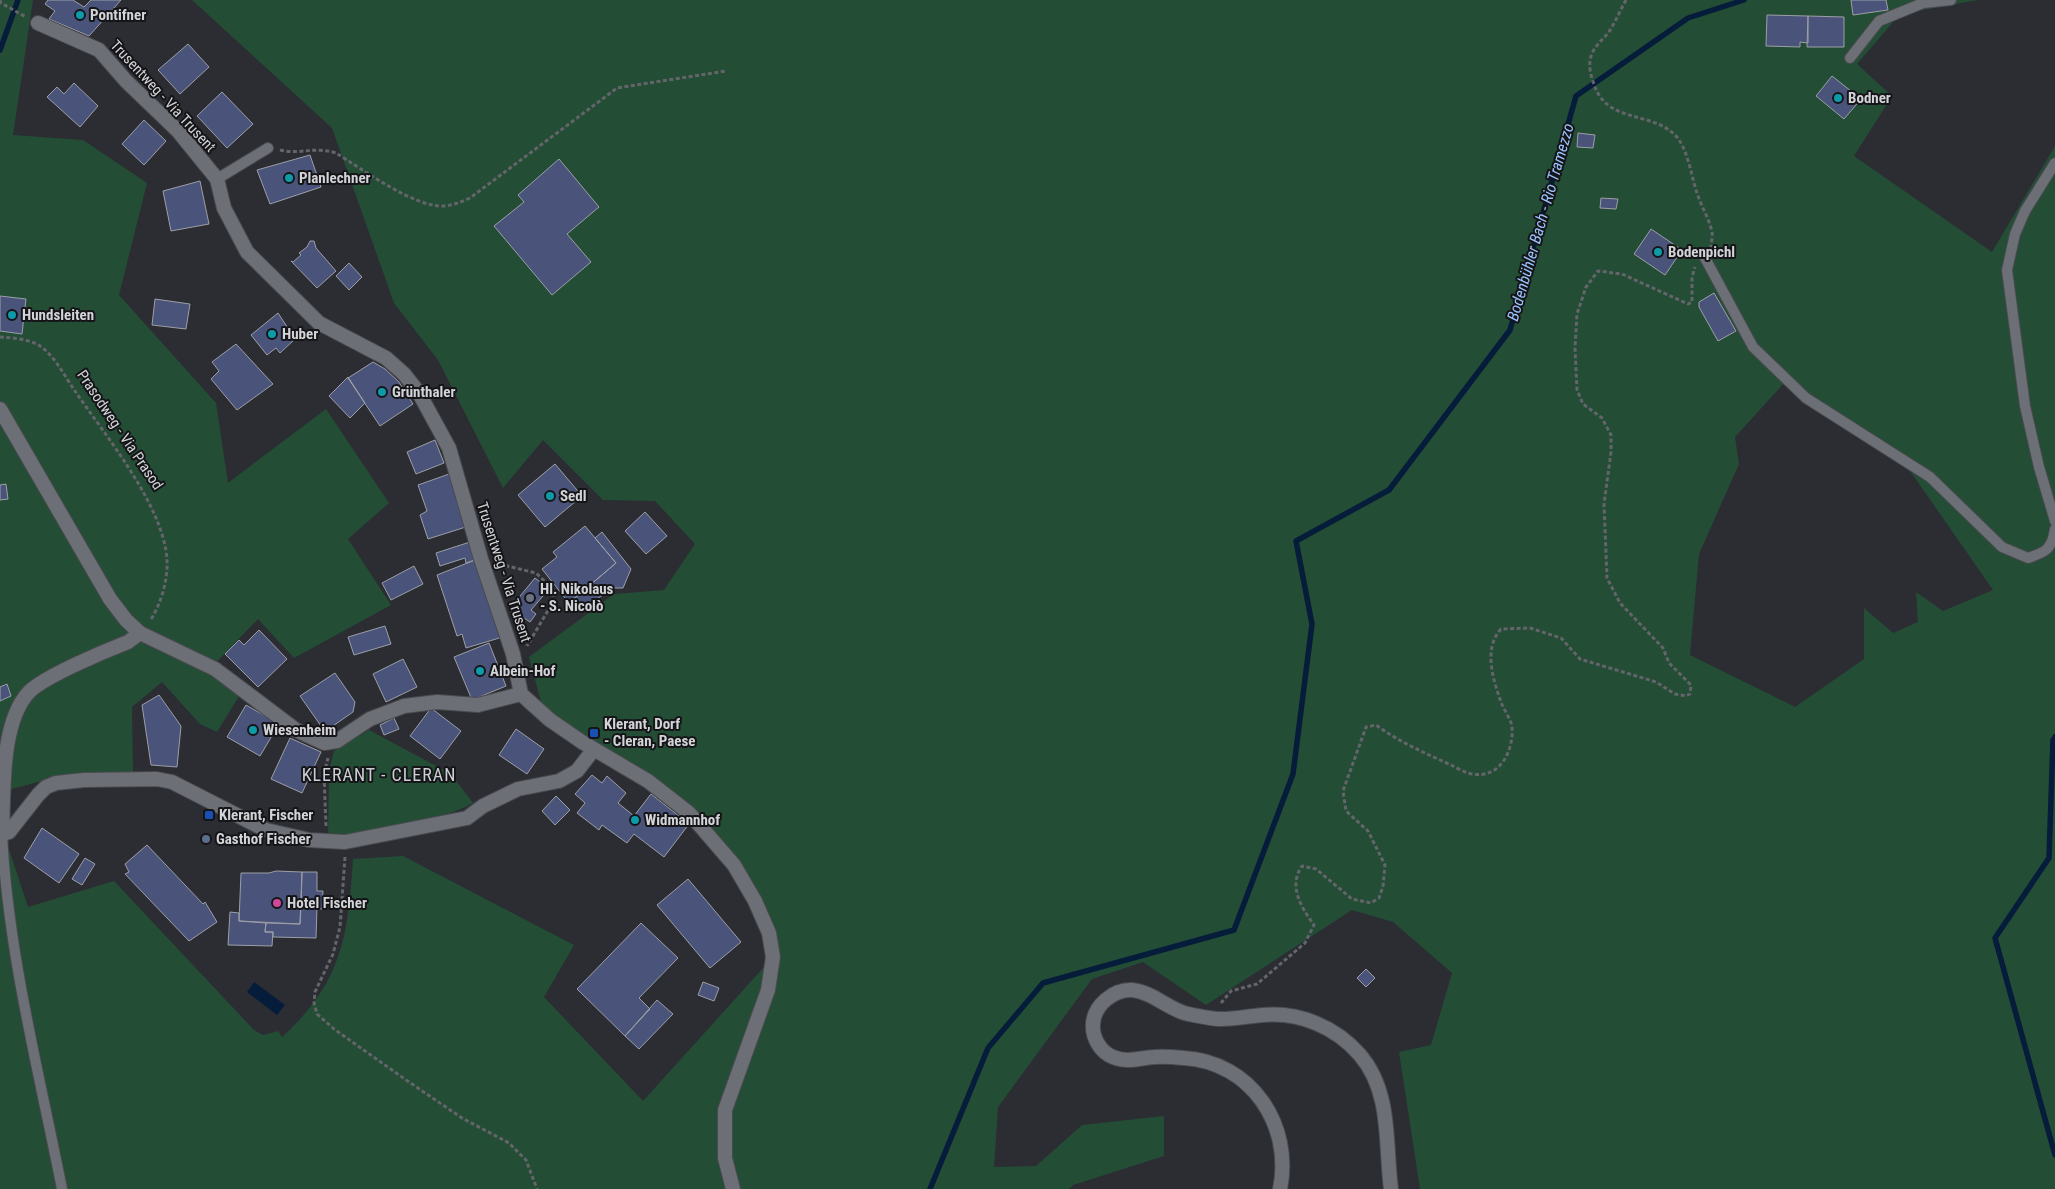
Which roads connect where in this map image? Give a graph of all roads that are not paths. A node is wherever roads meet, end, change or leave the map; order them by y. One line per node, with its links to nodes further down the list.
1 (1951, 0): 3 (lane)
2 (32, 20): 6 (street, Trusentweg - Via Trusent)
3 (1850, 58)
4 (268, 148): 6 (lane)
5 (2055, 163): 9 (lane)
6 (217, 180): 12 (street, Trusentweg - Via Trusent)
7 (1705, 258): 10 (lane)
8 (0, 409): 11 (street)
9 (2055, 521)
10 (2055, 529)
11 (140, 633): 12 (street); 14 (street)
12 (521, 694): 13 (street)
13 (594, 749): 14 (street); 16 (street)
14 (2, 834): 15 (lane)
15 (62, 1189)
16 (733, 1189)
17 (1280, 1189): 18 (street)
18 (1392, 1189)

